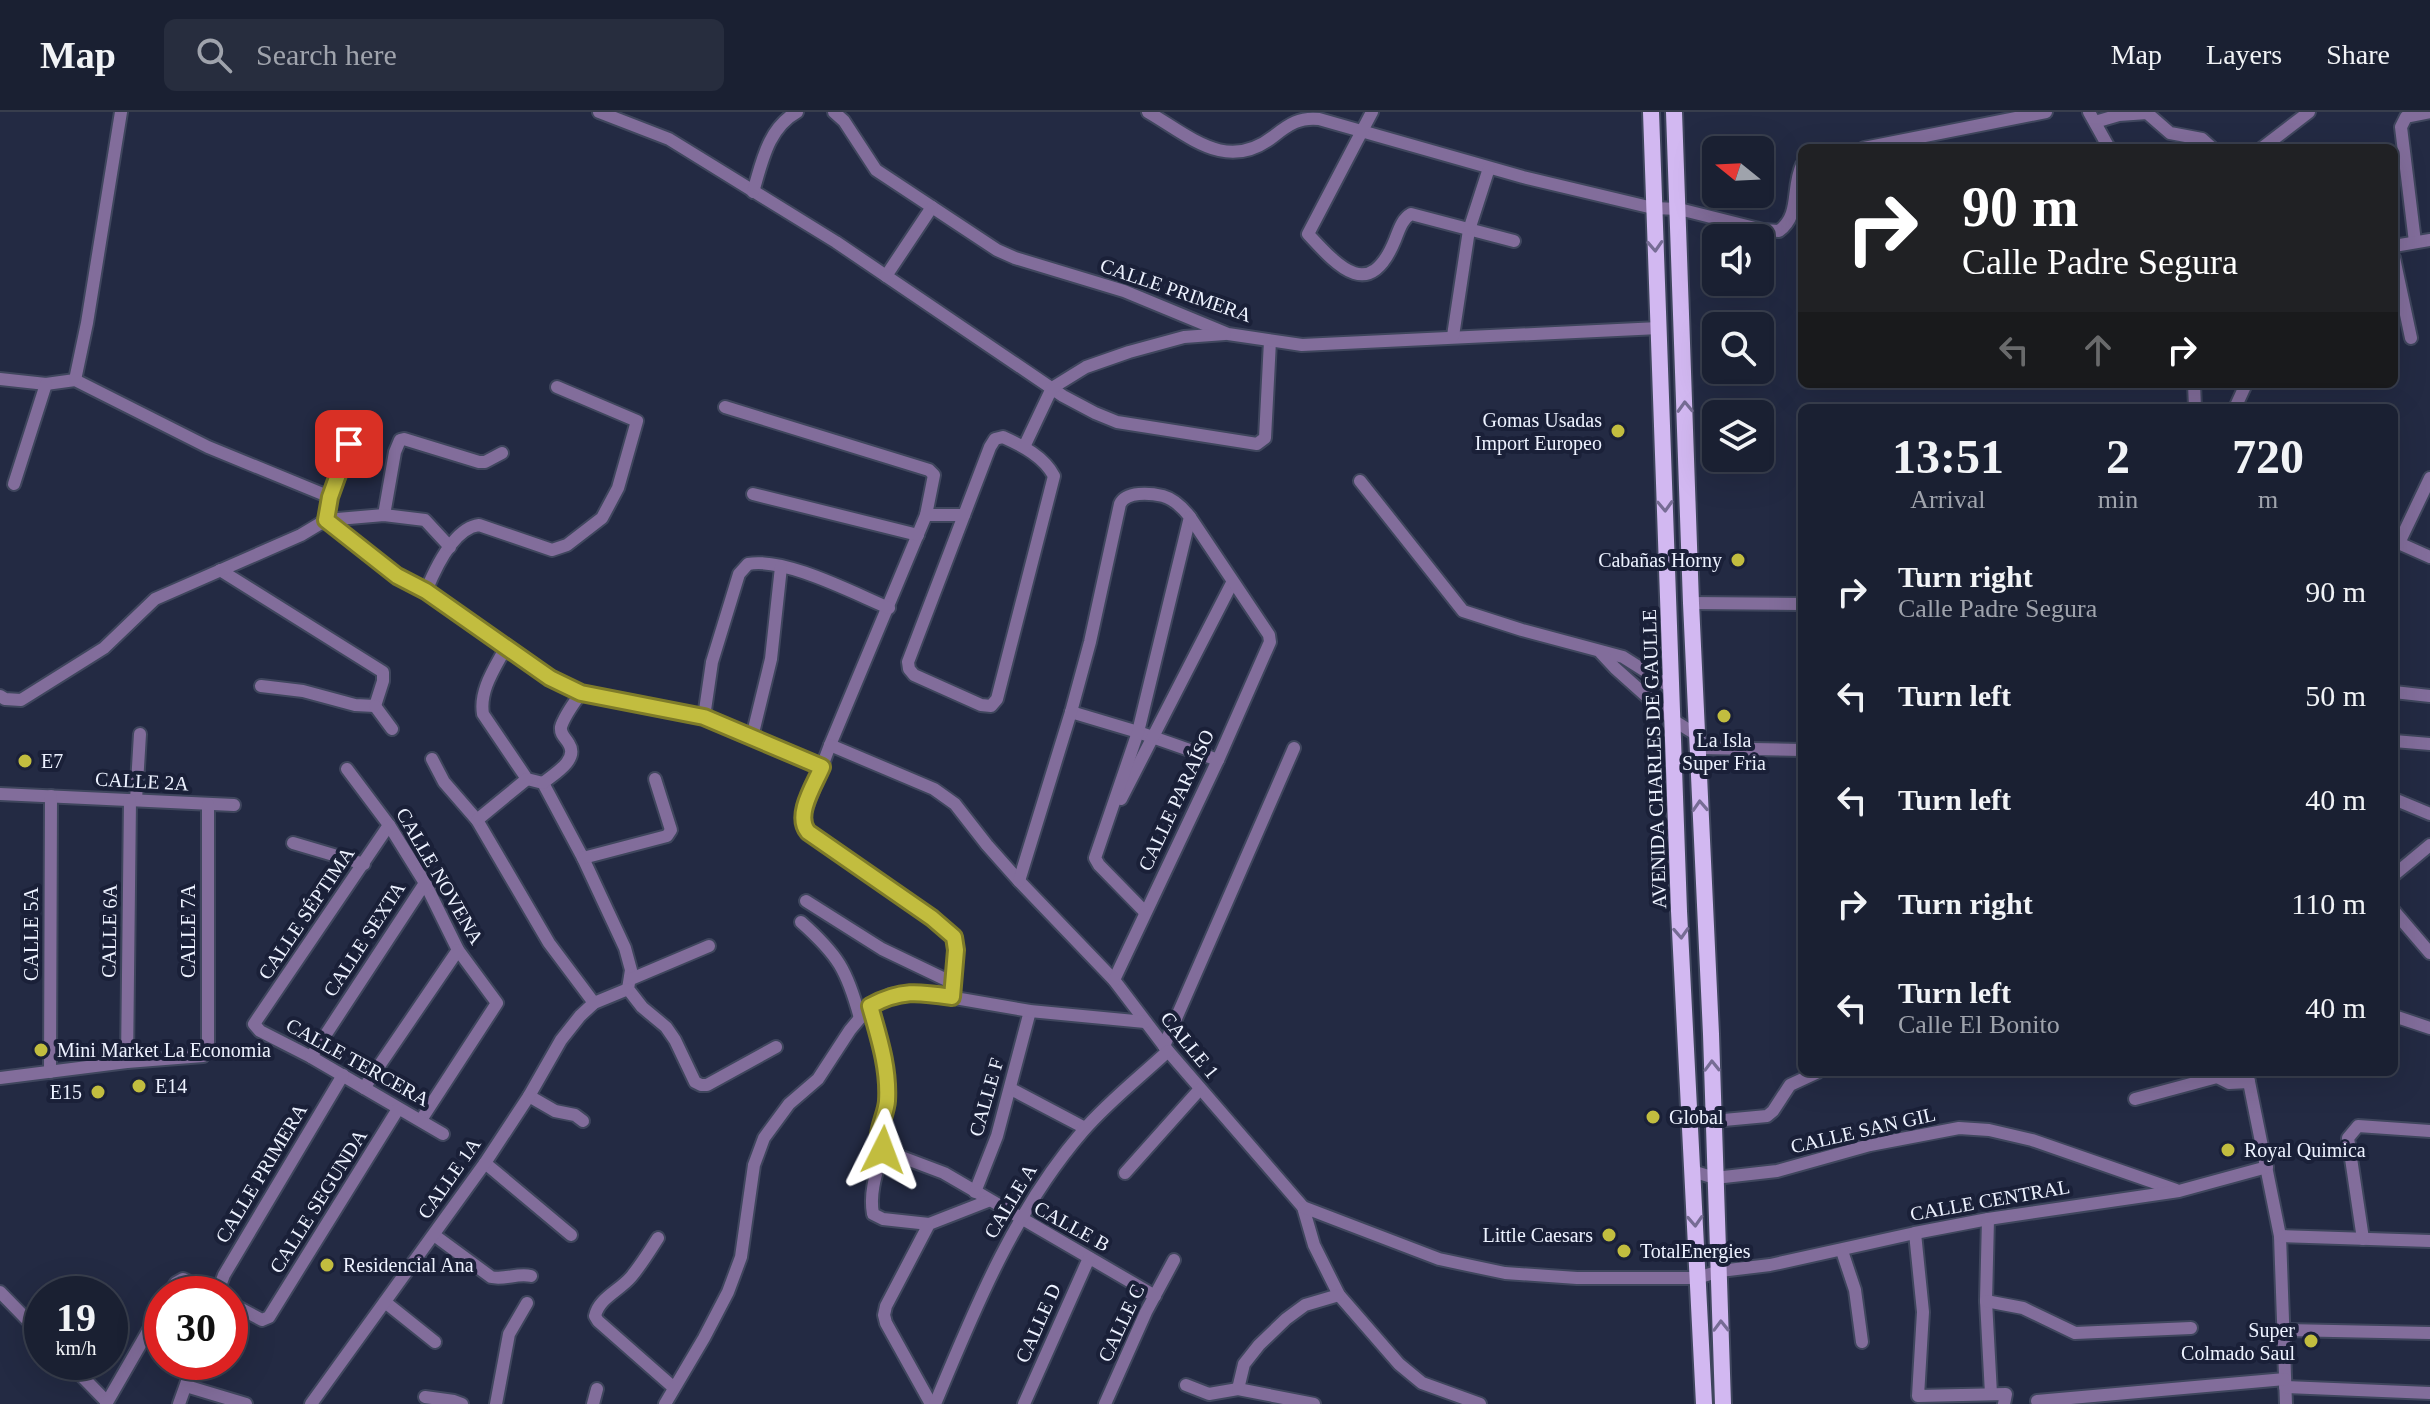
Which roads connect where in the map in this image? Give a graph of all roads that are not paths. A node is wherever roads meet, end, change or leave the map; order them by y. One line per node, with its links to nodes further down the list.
1 (121, 112): 37 (street)
2 (599, 112): 20 (street)
3 (797, 112): 20 (street)
4 (834, 112): 21 (street, CALLE PRIMERA)
5 (1148, 112): 13 (street)
6 (1372, 112): 13 (street)
7 (1651, 112): 22 (main road, AVENIDA CHARLES DE GAULLE)
8 (1674, 112): 23 (main road)
9 (2046, 112): 14 (street)
10 (2309, 112): 17 (street)
11 (2430, 112): 27 (street)
12 (2092, 117): 15 (street); 16 (street)
13 (1363, 130): 18 (street); 24 (street)
14 (1884, 144)
15 (2107, 144)
16 (2208, 144)
17 (2267, 144)
18 (1489, 168): 22 (street); 24 (street)
19 (1798, 173): 23 (street)
20 (753, 192): 29 (street)
21 (932, 207): 29 (street); 32 (street, CALLE PRIMERA)
22 (1653, 208): 23 (street); 31 (main road, AVENIDA CHARLES DE GAULLE, one-way to 31)
23 (1679, 209): 64 (main road, one-way to 23)
24 (1469, 230): 26 (street); 33 (street)
25 (2430, 240): 27 (street)
26 (1514, 241)
27 (2415, 242): 28 (street)
28 (2398, 245)
29 (886, 276): 40 (street)
30 (2398, 277): 34 (street)
31 (1659, 328): 33 (street, CALLE PRIMERA); 70 (main road, AVENIDA CHARLES DE GAULLE, one-way to 70)
32 (1228, 334): 35 (street, CALLE PRIMERA); 40 (street)
33 (1453, 336): 35 (street, CALLE PRIMERA)
34 (2411, 338)
35 (1270, 341): 40 (street)
36 (0, 379): 38 (street)
37 (75, 380): 38 (street); 49 (street)
38 (46, 384): 47 (street)
39 (557, 387): 58 (street)
40 (1052, 388): 43 (street)
41 (725, 407): 51 (street)
42 (349, 444): 49 (street)
43 (1024, 447): 52 (street); 52 (street)
44 (502, 453): 50 (street)
45 (2430, 478): 56 (street)
46 (1360, 481): 68 (street)
47 (14, 484)
48 (753, 494): 55 (street)
49 (330, 497): 54 (street)
50 (384, 515): 54 (street); 58 (street)
51 (926, 515): 52 (street); 55 (street)
52 (964, 515)
53 (1190, 517): 62 (street); 76 (street); 80 (street)
54 (326, 520): 61 (street); 63 (street)
55 (918, 535): 66 (street)
56 (2398, 538)
57 (2398, 543): 59 (street)
58 (450, 547): 63 (street)
59 (2430, 557)
60 (781, 567): 66 (street); 77 (street); 82 (street)
61 (220, 570): 73 (street); 75 (street)
62 (1232, 583): 83 (street); 91 (street, CALLE PARAÍSO)
63 (426, 591): 67 (street)
64 (1691, 603): 65 (street); 85 (main road)
65 (1798, 604)
66 (889, 608): 87 (street)
67 (506, 647): 72 (street); 94 (street)
68 (1601, 653): 70 (street); 78 (street)
69 (261, 686): 75 (street)
70 (1672, 688): 78 (main road, AVENIDA CHARLES DE GAULLE)
71 (2398, 692): 74 (street)
72 (581, 693): 77 (street); 96 (street)
73 (0, 696)
74 (2430, 696)
75 (375, 706): 79 (street)
76 (1071, 712): 80 (street); 112 (street)
77 (704, 717): 82 (street)
78 (1673, 720): 85 (street); 157 (main road, AVENIDA CHARLES DE GAULLE, one-way to 157)
79 (392, 729)
80 (1138, 732): 83 (street); 105 (street)
81 (140, 734): 99 (street, CALLE 6A)
82 (752, 737): 92 (street)
83 (1154, 737): 91 (street); 105 (street)
84 (2398, 741): 86 (street)
85 (1697, 742): 89 (street); 150 (main road, one-way to 85)
86 (2430, 744)
87 (830, 745): 92 (street); 112 (street, CALLE 1)
88 (1294, 748): 134 (street)
89 (1798, 750)
90 (432, 759): 104 (street)
91 (1218, 760): 115 (street, CALLE PARAÍSO)
92 (822, 767): 122 (street)
93 (347, 769): 106 (street, CALLE NOVENA)
94 (527, 779): 96 (street); 104 (street)
95 (655, 779): 109 (street)
96 (543, 783): 109 (street)
97 (0, 794): 98 (street, CALLE 2A)
98 (51, 796): 99 (street, CALLE 2A); 137 (street, CALLE 5A)
99 (133, 800): 101 (street, CALLE 2A); 136 (street, CALLE 6A)
100 (2398, 801): 103 (street)
101 (208, 804): 102 (street, CALLE 2A); 136 (street, CALLE 7A)
102 (234, 805)
103 (2430, 814)
104 (477, 820): 125 (street)
105 (1108, 823): 115 (street)
106 (389, 825): 110 (street, CALLE SÉPTIMA); 113 (street, CALLE NOVENA)
107 (293, 843): 110 (street)
108 (2430, 845): 111 (street)
109 (583, 858): 123 (street)
110 (364, 864): 131 (street, CALLE SÉPTIMA)
111 (2398, 872)
112 (1019, 881): 121 (street, CALLE 1)
113 (425, 883): 119 (street, CALLE NOVENA); 135 (street, CALLE SEXTA)
114 (806, 901): 122 (street)
115 (1145, 912): 121 (street, CALLE PARAÍSO)
116 (2398, 916): 120 (street)
117 (801, 922): 129 (street)
118 (709, 946): 123 (street, CALLE 1A)
119 (458, 950): 142 (street); 148 (street, CALLE NOVENA)
120 (2430, 953)
121 (1114, 980): 130 (street, CALLE 1)
122 (953, 983): 124 (street)
123 (630, 984): 125 (street, CALLE 1A); 133 (street)
124 (952, 997): 126 (street); 127 (street)
125 (594, 1003): 145 (street, CALLE 1A)
126 (870, 1006): 129 (street); 154 (street)
127 (1030, 1011): 130 (street); 143 (street, CALLE F)
128 (2398, 1017): 132 (street)
129 (860, 1018): 200 (street)
130 (1145, 1022): 134 (street, CALLE 1)
131 (254, 1024): 135 (street, CALLE TERCERA)
132 (2430, 1028)
133 (776, 1047)
134 (1166, 1048): 144 (street, CALLE 1); 151 (street, CALLE A)
135 (311, 1057): 138 (street, CALLE TERCERA)
136 (127, 1062): 137 (street)
137 (50, 1072): 141 (street)
138 (343, 1075): 142 (street, CALLE TERCERA); 178 (street, CALLE PRIMERA)
139 (1809, 1076): 150 (street)
140 (2248, 1077): 146 (street); 156 (street)
141 (0, 1078)
142 (364, 1088): 147 (street, CALLE TERCERA)
143 (1011, 1089): 151 (street); 161 (street, CALLE F)
144 (1200, 1089): 158 (street); 163 (street, CALLE 1)
145 (529, 1096): 149 (street); 155 (street, CALLE 1A)
146 (2135, 1099)
147 (398, 1109): 148 (street, CALLE TERCERA); 187 (street, CALLE SEGUNDA)
148 (421, 1120): 153 (street, CALLE TERCERA)
149 (583, 1121)
150 (1713, 1121): 159 (main road)
151 (1085, 1128): 165 (street, CALLE A)
152 (2430, 1131): 172 (street)
153 (443, 1134)
154 (883, 1150): 161 (street, CALLE B); 166 (street)
155 (485, 1163): 168 (street, CALLE 1A); 169 (street)
156 (2267, 1167): 160 (street, CALLE CENTRAL); 170 (street)
157 (1692, 1171): 159 (street, CALLE SAN GIL); 180 (main road, AVENIDA CHARLES DE GAULLE, one-way to 180)
158 (1125, 1173)
159 (1715, 1178): 160 (street, CALLE SAN GIL); 177 (main road)
160 (2179, 1191): 164 (street, CALLE CENTRAL)
161 (975, 1192): 162 (street, CALLE B)
162 (988, 1201): 165 (street, CALLE B); 166 (street)
163 (1303, 1207): 180 (street, CALLE CENTRAL); 182 (street, CALLE 1)
164 (1988, 1219): 167 (street, CALLE CENTRAL); 184 (street)
165 (1020, 1220): 175 (street, CALLE B); 216 (street, CALLE A)
166 (929, 1224): 216 (street)
167 (1915, 1233): 174 (street, CALLE CENTRAL); 204 (street)
168 (434, 1235): 179 (street); 185 (street, CALLE 1A)
169 (571, 1235)
170 (2280, 1236): 172 (street); 190 (street)
171 (658, 1238): 200 (street)
172 (2363, 1239): 173 (street)
173 (2430, 1241)
174 (1842, 1251): 177 (street, CALLE CENTRAL); 194 (street)
175 (1089, 1258): 183 (street, CALLE B); 217 (street, CALLE D)
176 (1174, 1260): 183 (street, CALLE C)
177 (1720, 1271): 180 (street, CALLE CENTRAL); 222 (main road, one-way to 177)
178 (224, 1276)
179 (531, 1276)
180 (1697, 1278): 221 (main road, AVENIDA CHARLES DE GAULLE)
181 (0, 1292): 188 (street)
182 (1339, 1295): 202 (street); 220 (street, CALLE 1)
183 (1155, 1296): 218 (street, CALLE C)
184 (1986, 1301): 189 (street); 204 (street)
185 (385, 1302): 193 (street); 211 (street, CALLE 1A)
186 (527, 1303): 213 (street)
187 (248, 1313)
188 (24, 1317)
189 (2191, 1328)
190 (2283, 1330): 191 (street); 197 (street)
191 (2430, 1333)
192 (144, 1338): 208 (street)
193 (435, 1342)
194 (1862, 1342)
195 (85, 1380): 208 (street)
196 (188, 1380): 199 (street)
197 (2285, 1383): 203 (street); 207 (street); 224 (street)
198 (1186, 1385): 202 (street)
199 (186, 1386): 209 (street); 210 (street)
200 (673, 1387): 215 (street)
201 (597, 1389): 214 (street)
202 (1238, 1389): 206 (street)
203 (2430, 1393)
204 (1991, 1394): 223 (street)
205 (425, 1397): 212 (street)
206 (1275, 1400): 219 (street)
207 (2037, 1401)
208 (106, 1403)
209 (179, 1404)
210 (246, 1404)
211 (311, 1404)
212 (462, 1404)
213 (496, 1404)
214 (593, 1404)
215 (665, 1404)
216 (933, 1404)
217 (1024, 1404)
218 (1105, 1404)
219 (1314, 1404)
220 (1480, 1404)
221 (1704, 1404)
222 (1723, 1404)
223 (2004, 1404)
224 (2286, 1404)

